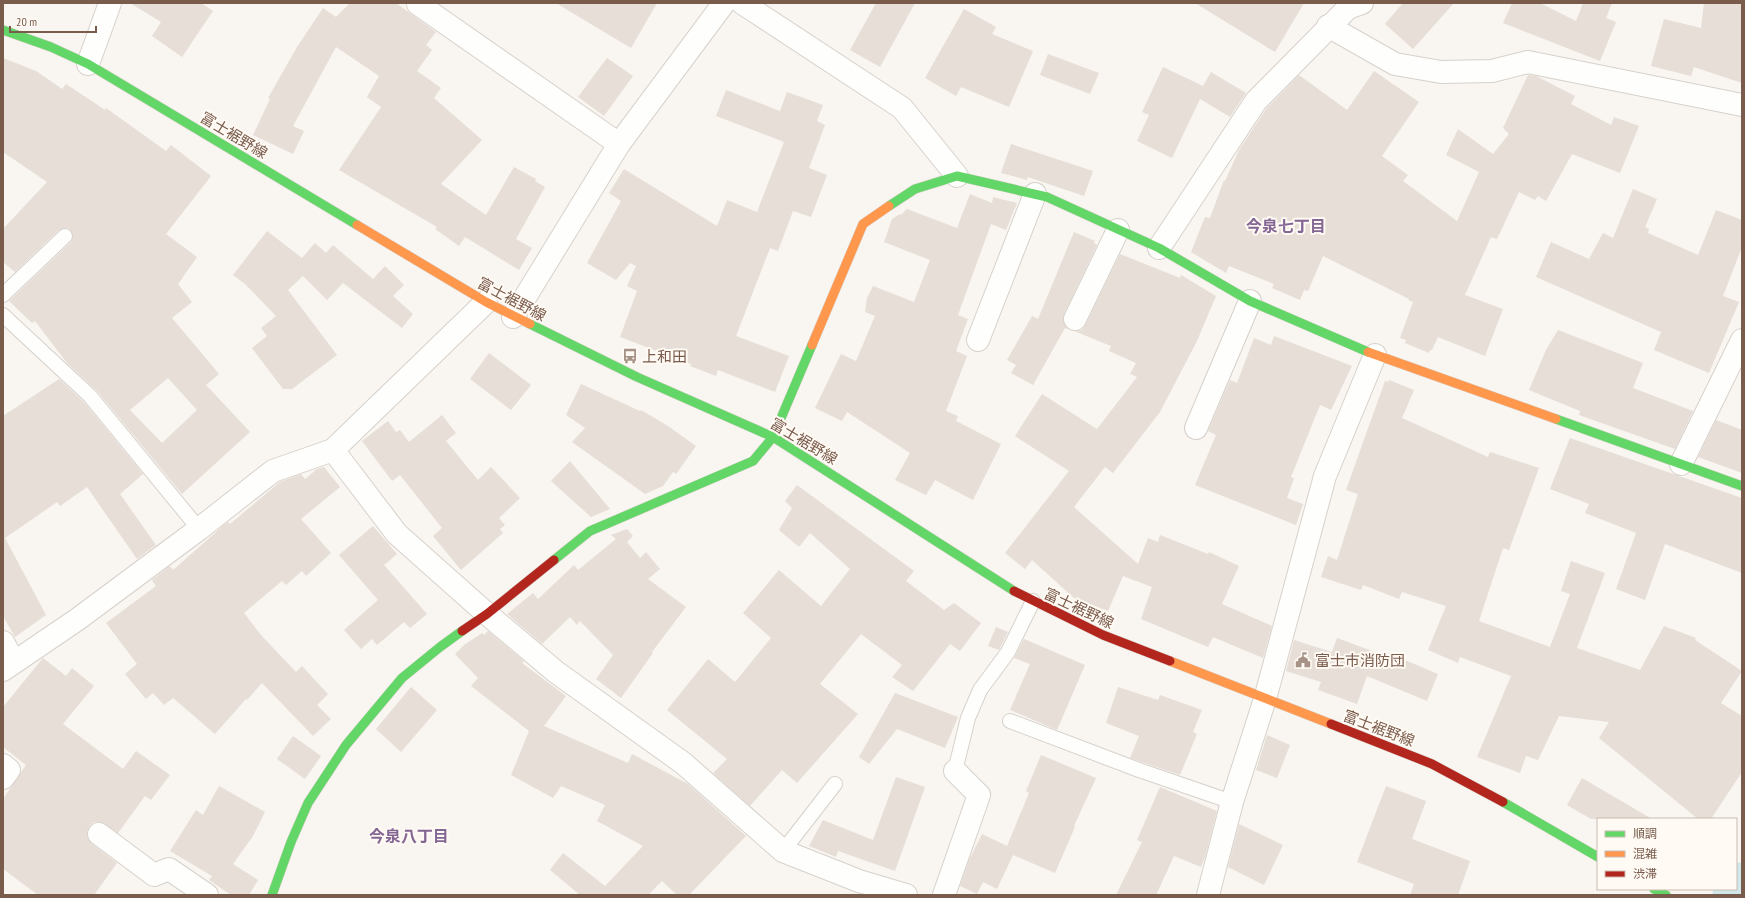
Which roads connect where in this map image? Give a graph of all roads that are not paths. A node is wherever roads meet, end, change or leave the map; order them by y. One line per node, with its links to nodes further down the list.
1 (110, 3): 8 (street)
2 (724, 3): 10 (street)
3 (742, 3): 11 (street)
4 (418, 4): 10 (street)
5 (1352, 5): 6 (street)
6 (1328, 26): 9 (street); 15 (street)
7 (3, 30): 8 (street, 富士裾野線)
8 (88, 64): 18 (street, 富士裾野線)
9 (1742, 105)
10 (619, 144): 20 (street)
11 (957, 176): 12 (street); 26 (street)
12 (1035, 194): 13 (street); 22 (street)
13 (1118, 230): 15 (street); 21 (street)
14 (65, 236): 16 (lane)
15 (1159, 248): 17 (street)
16 (3, 295)
17 (1250, 301): 24 (street); 25 (street)
18 (486, 302): 20 (street, 富士裾野線); 27 (street)
19 (3, 315): 30 (lane)
20 (513, 317): 26 (street, 富士裾野線)
21 (1074, 319)
22 (978, 340)
23 (1742, 340): 28 (street)
24 (1375, 355): 28 (street); 35 (street)
25 (1196, 428)
26 (773, 437): 31 (street, 富士裾野線); 32 (street)
27 (333, 450): 30 (street); 32 (street)
28 (1681, 464): 29 (street)
29 (1742, 486)
30 (199, 529): 34 (street)
31 (1033, 601): 35 (street, 富士裾野線); 38 (lane)
32 (487, 614): 43 (street); 47 (street)
33 (3, 642): 34 (street)
34 (9, 666)
35 (1265, 699): 41 (street); 44 (street, 富士裾野線)
36 (1010, 720): 41 (lane)
37 (3, 765): 39 (street)
38 (955, 771): 49 (street)
39 (3, 778)
40 (835, 784): 43 (lane)
41 (1232, 802): 50 (street)
42 (99, 834): 46 (street)
43 (783, 851): 48 (street)
44 (1597, 856)
45 (1656, 890): 51 (street)
46 (207, 895)
47 (272, 895)
48 (906, 895)
49 (944, 895)
50 (1208, 895)
51 (1666, 895)

